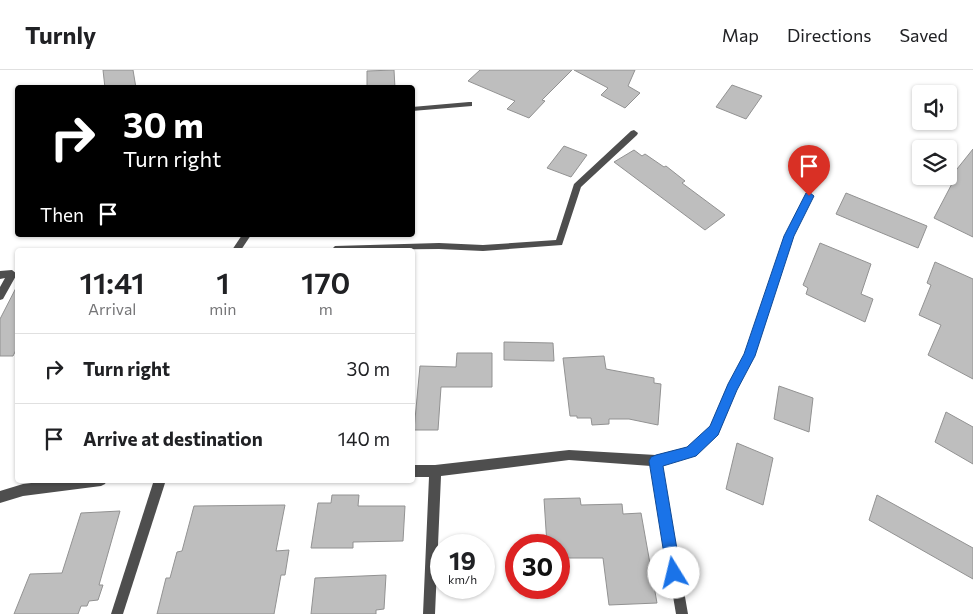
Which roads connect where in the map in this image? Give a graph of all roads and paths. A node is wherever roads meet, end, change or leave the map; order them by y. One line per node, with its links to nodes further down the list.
1 (469, 104): 2 (street)
2 (415, 109)
3 (634, 133): 7 (street)
4 (809, 196): 11 (street)
5 (246, 237): 6 (street)
6 (237, 248)
7 (387, 248)
8 (15, 274): 9 (street); 10 (street)
9 (0, 275)
10 (0, 296)
11 (656, 461): 13 (street); 19 (street)
12 (415, 471): 13 (street)
13 (436, 471): 18 (street)
14 (78, 483): 16 (street)
15 (159, 483): 17 (street)
16 (0, 497)
17 (117, 614)
18 (429, 614)
19 (682, 614)

